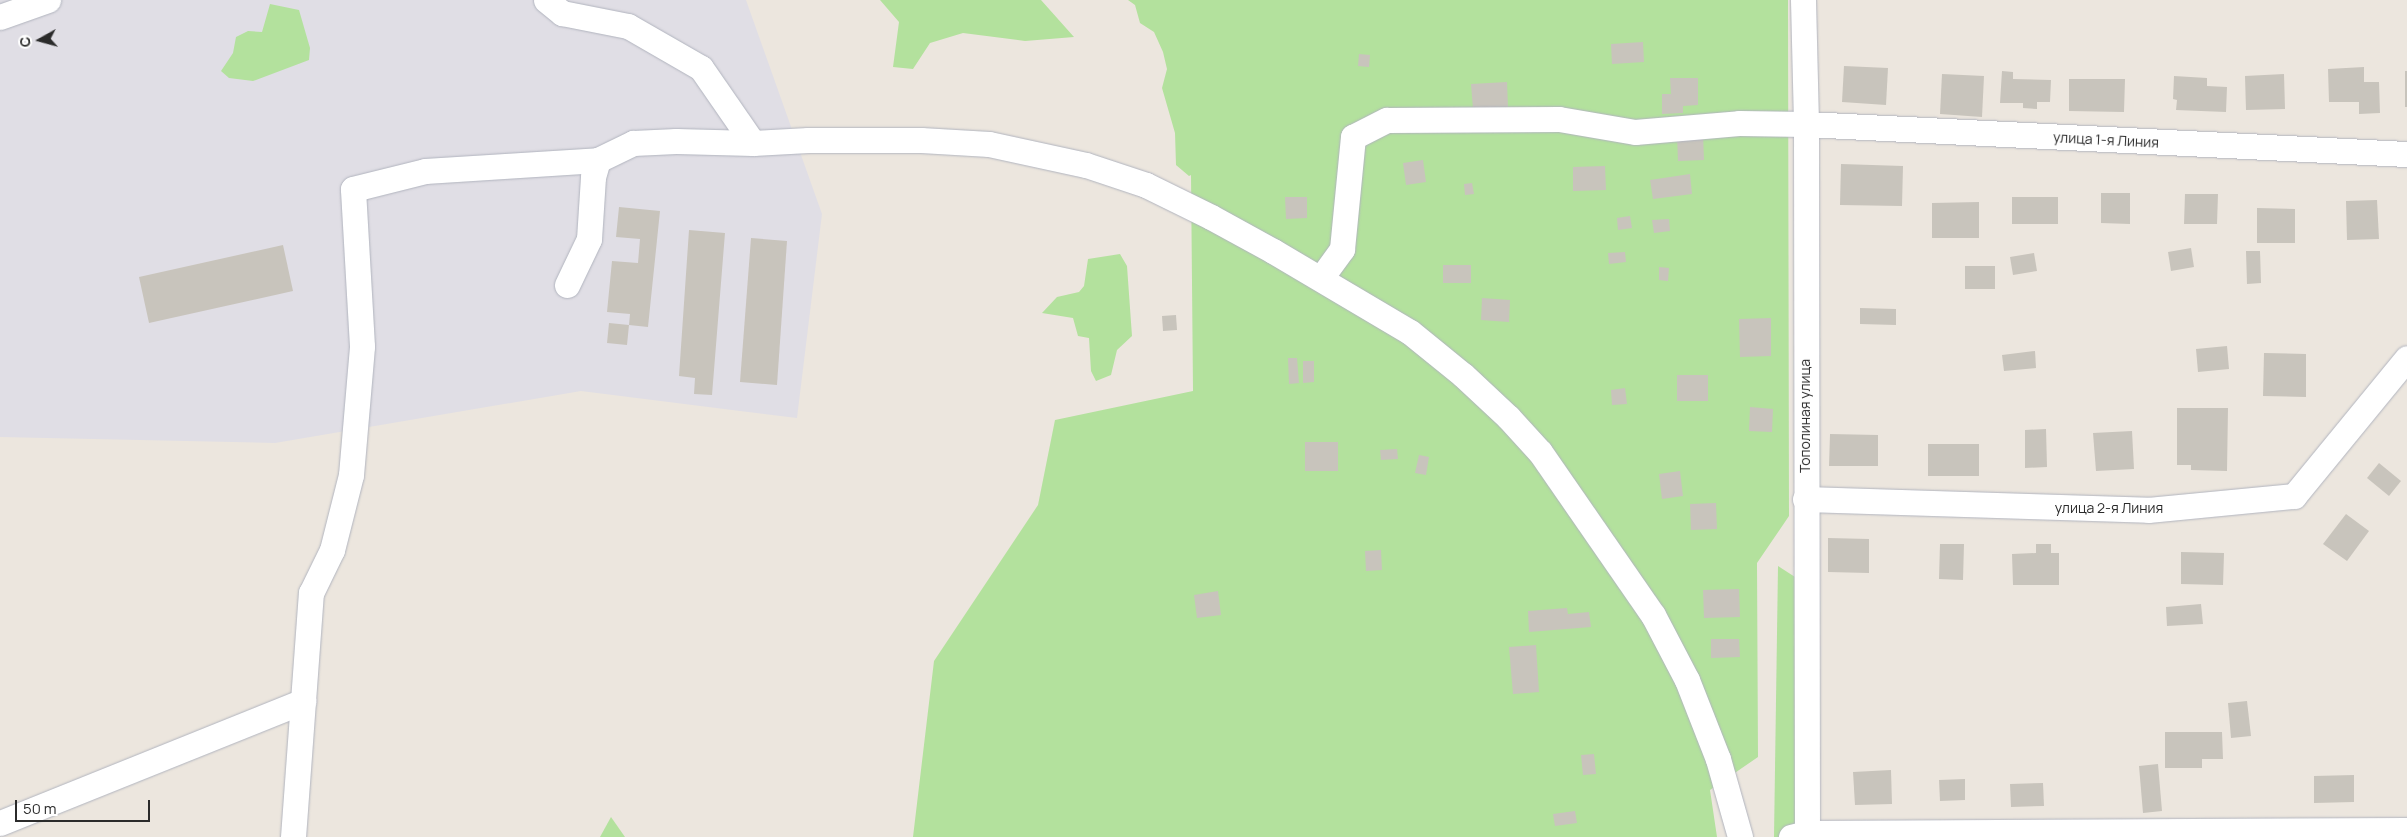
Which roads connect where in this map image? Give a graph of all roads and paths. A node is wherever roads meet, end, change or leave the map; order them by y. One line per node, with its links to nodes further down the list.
1 (48, 0): 4 (street)
2 (546, 0): 6 (street)
3 (1803, 0): 5 (street, Тополиная улица)
4 (0, 17)
5 (1806, 124): 7 (street, улица 1-я Линия); 9 (street, улица 1-я Линия); 12 (street, Тополиная улица)
6 (753, 143): 8 (street); 9 (street)
7 (2407, 154)
8 (598, 160): 10 (street); 13 (street)
9 (1321, 278): 19 (street)
10 (567, 285)
11 (2407, 358): 12 (street, улица 2-я Линия)
12 (1805, 500): 17 (street, Тополиная улица)
13 (303, 701): 14 (street); 18 (street)
14 (0, 823)
15 (2407, 830): 16 (street)
16 (2250, 834): 17 (street)
17 (1799, 835)
18 (292, 837)
19 (1740, 837)

